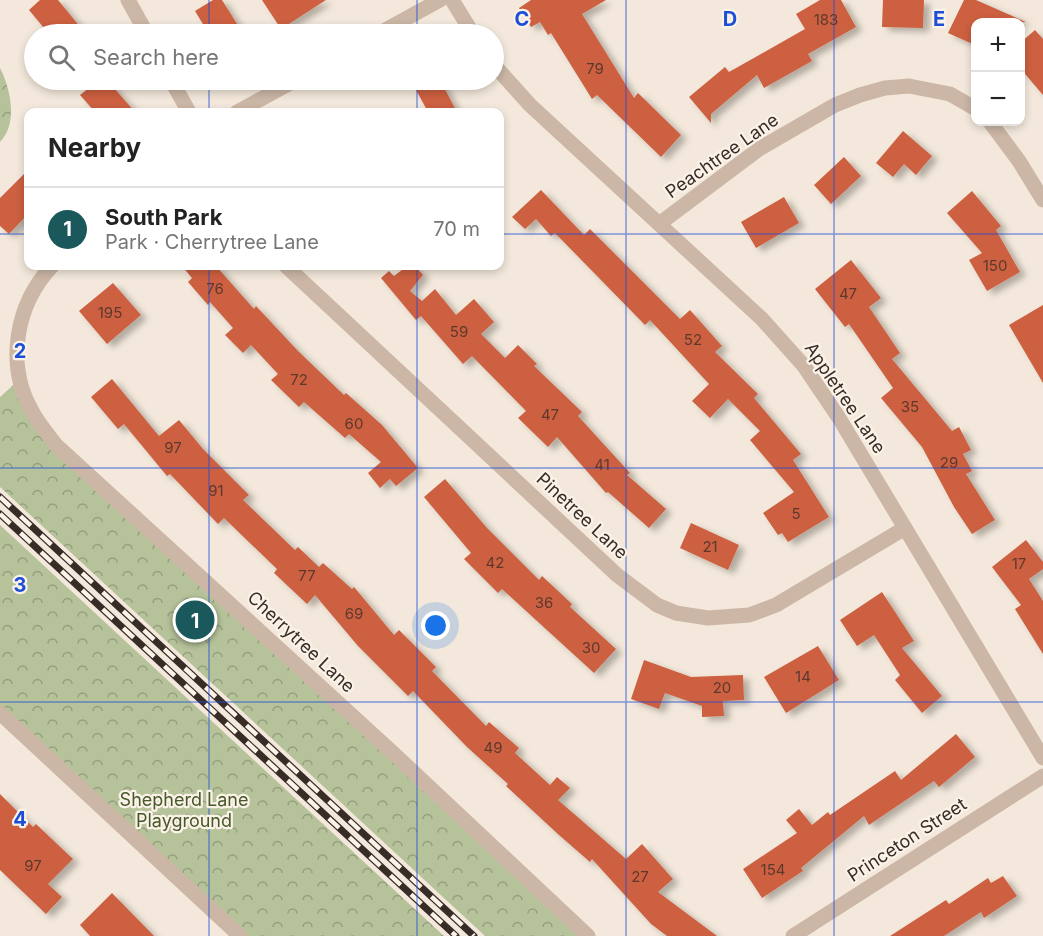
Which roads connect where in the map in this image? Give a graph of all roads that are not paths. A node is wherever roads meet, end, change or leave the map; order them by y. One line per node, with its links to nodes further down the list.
1 (128, 0): 4 (street)
2 (440, 0): 5 (street)
3 (452, 0): 6 (street)
4 (141, 24)
5 (396, 24)
6 (466, 24)
7 (504, 76): 15 (street, Appletree Lane)
8 (177, 90): 11 (street)
9 (278, 90): 12 (street)
10 (971, 107): 15 (street, Peachtree Lane)
11 (187, 108)
12 (244, 108)
13 (993, 126): 14 (street)
14 (1043, 200)
15 (659, 224): 18 (street, Appletree Lane)
16 (48, 270): 23 (street, Cherrytree Lane)
17 (290, 270): 18 (street, Pinetree Lane)
18 (905, 528): 20 (street, Appletree Lane)
19 (0, 713): 22 (street)
20 (1043, 758)
21 (1043, 776): 24 (street, Princeton Street)
22 (240, 936)
23 (588, 936)
24 (793, 936)

